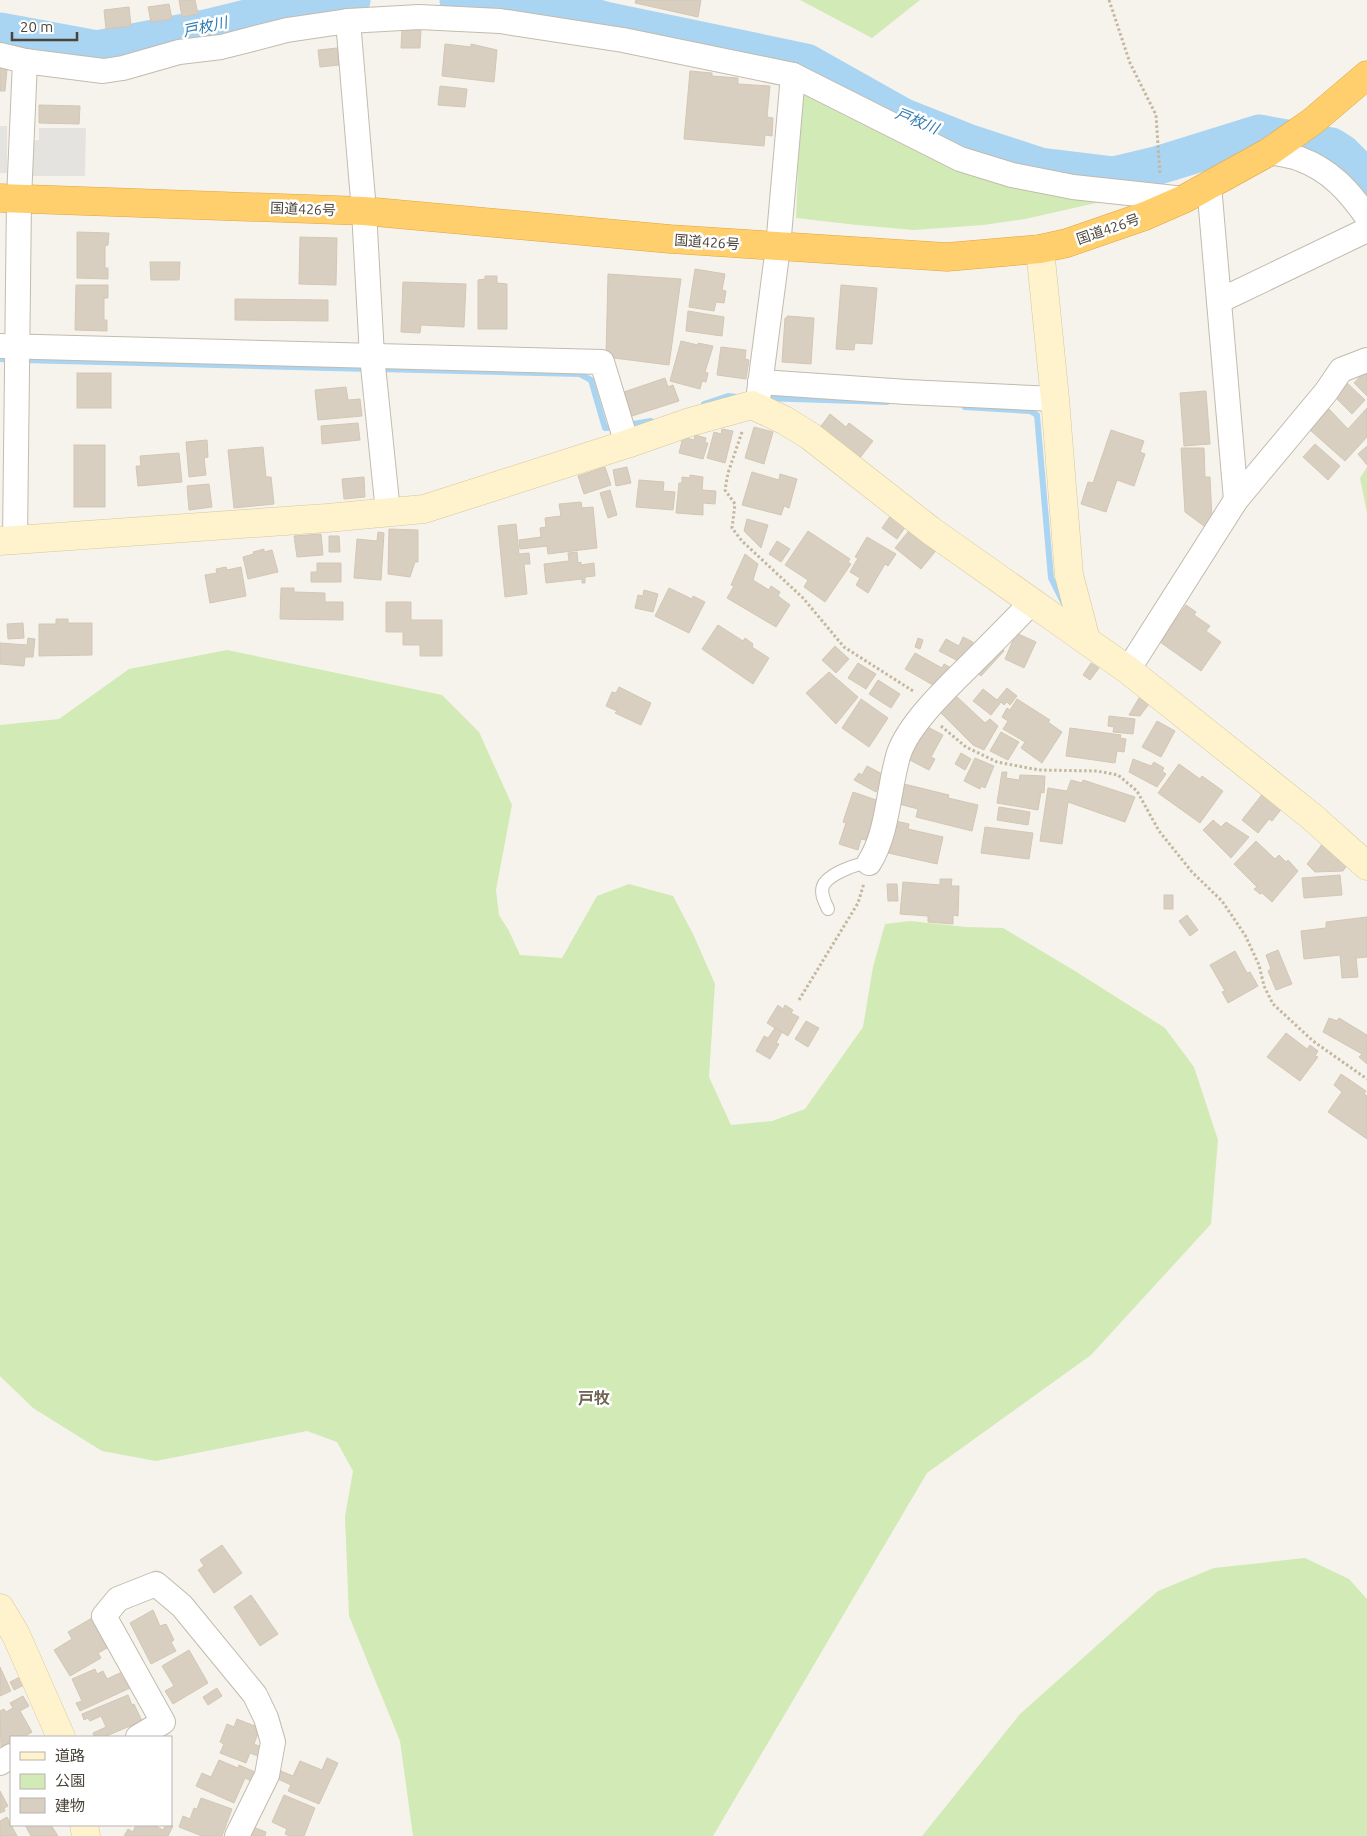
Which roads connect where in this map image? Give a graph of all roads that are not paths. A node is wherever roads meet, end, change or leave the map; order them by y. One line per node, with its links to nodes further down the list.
1 (348, 21): 3 (street); 4 (street); 10 (street)
2 (0, 55): 3 (street)
3 (25, 61): 8 (street)
4 (792, 75): 9 (street); 13 (street)
5 (1367, 75): 6 (highway, 国道426号)
6 (1275, 148): 7 (highway, 国道426号); 11 (street)
7 (1210, 185): 9 (highway, 国道426号); 15 (street)
8 (10, 198): 10 (highway, 国道426号); 16 (street)
9 (1173, 198): 14 (highway, 国道426号)
10 (364, 211): 13 (highway, 国道426号); 17 (street)
11 (1367, 216)
12 (1367, 230): 15 (street)
13 (778, 247): 14 (highway, 国道426号); 19 (street)
14 (1040, 249): 20 (street)
15 (1219, 301): 22 (street)
16 (9, 346): 17 (street); 24 (street)
17 (372, 356): 21 (street); 23 (street)
18 (1367, 360): 22 (street)
19 (756, 398): 20 (street); 21 (street); 25 (street)
20 (1055, 398): 26 (street)
21 (627, 444): 23 (street)
22 (1236, 500): 27 (street)
23 (388, 512): 24 (street)
24 (7, 540)
25 (1032, 602): 26 (street); 28 (street)
26 (1086, 640): 27 (street)
27 (1128, 670): 29 (street)
28 (869, 863): 30 (lane)
29 (1367, 866)
30 (828, 909)
31 (0, 1608): 32 (street)
32 (8, 1639): 33 (street)
33 (55, 1735)
34 (140, 1736): 35 (street)
35 (237, 1836)

